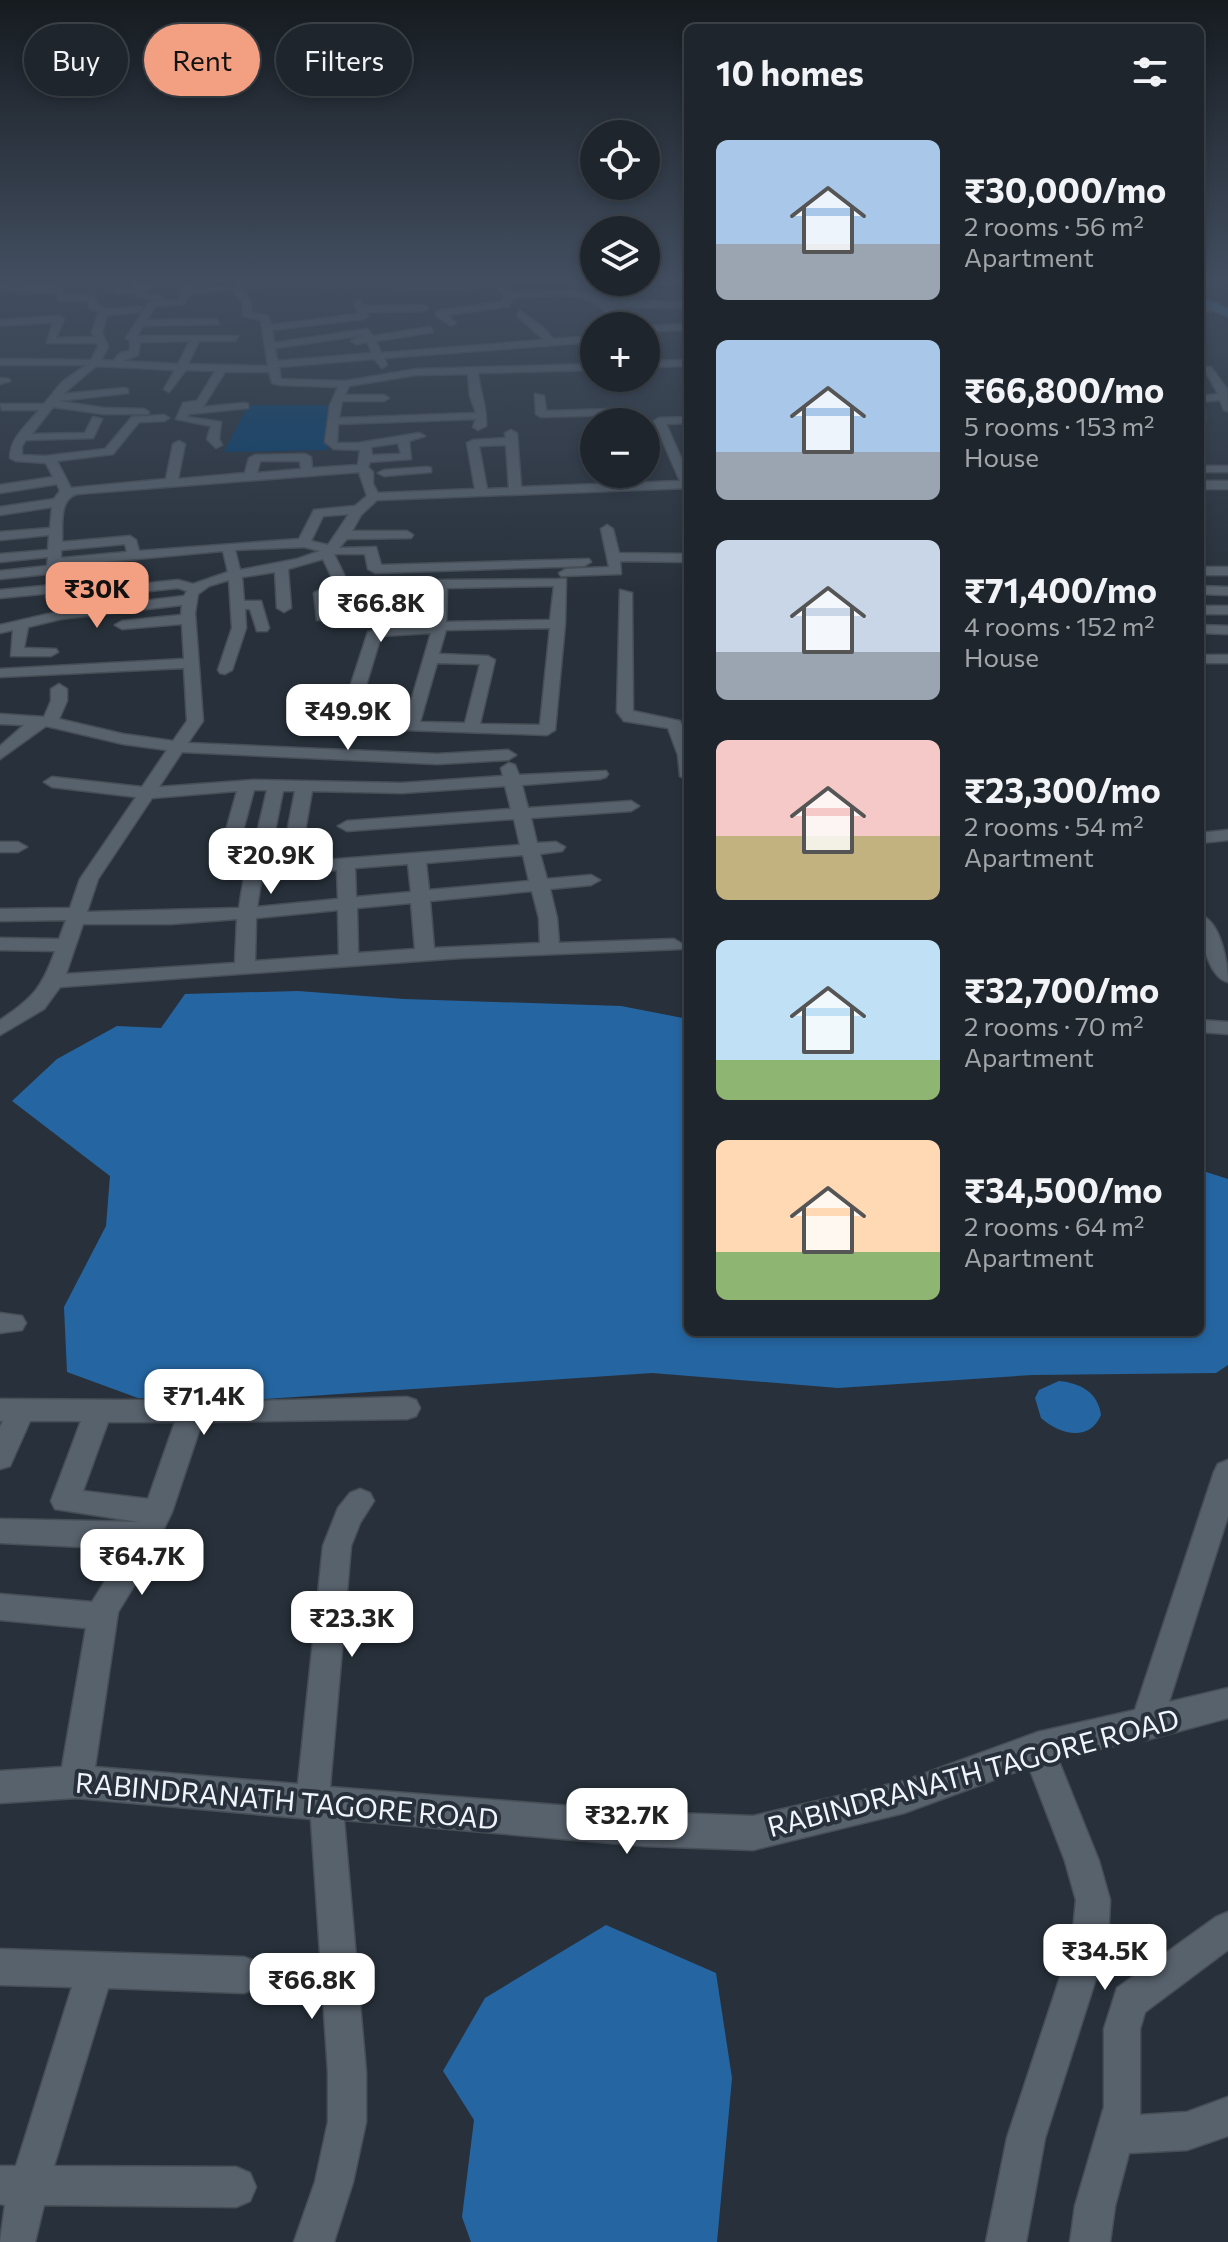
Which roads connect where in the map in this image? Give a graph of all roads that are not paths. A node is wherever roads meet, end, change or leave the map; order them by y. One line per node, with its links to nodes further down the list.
1 (68, 387): 14 (street)
2 (172, 387): 9 (street)
3 (211, 387): 9 (street)
4 (344, 387): 12 (street)
5 (474, 387): 20 (street)
6 (124, 391): 14 (street)
7 (1204, 391): 10 (street)
8 (539, 396): 19 (street)
9 (204, 397): 17 (street)
10 (1225, 398): 11 (street)
11 (1204, 399)
12 (337, 402): 13 (street); 24 (street)
13 (380, 402)
14 (50, 403): 15 (street); 18 (street); 29 (street)
15 (4, 405)
16 (244, 410): 17 (street)
17 (185, 411): 33 (street)
18 (144, 412)
19 (580, 413)
20 (481, 416): 24 (street); 25 (street)
21 (164, 418): 37 (street)
22 (97, 419): 29 (street)
23 (684, 420): 27 (street)
24 (334, 421): 39 (street)
25 (434, 428)
26 (684, 432): 27 (street)
27 (664, 433): 43 (street)
28 (419, 436): 30 (street)
29 (18, 437): 35 (street)
30 (403, 438): 39 (street); 39 (street)
31 (90, 442): 37 (street)
32 (179, 444): 45 (street)
33 (216, 445)
34 (326, 455): 39 (street)
35 (16, 458): 36 (street); 37 (street)
36 (0, 459)
37 (51, 460): 38 (street); 44 (street)
38 (121, 460)
39 (365, 461): 42 (street); 45 (street); 55 (street)
40 (1204, 469): 41 (street)
41 (1228, 469)
42 (427, 470)
43 (684, 478)
44 (59, 480): 51 (street); 54 (street)
45 (172, 481): 54 (street)
46 (580, 483): 52 (street)
47 (660, 483): 48 (street)
48 (684, 484)
49 (1204, 485): 50 (street)
50 (1228, 485)
51 (0, 489)
52 (515, 490): 53 (street); 53 (street)
53 (481, 491): 55 (street)
54 (62, 497): 57 (street); 59 (street)
55 (374, 497): 56 (street)
56 (357, 510): 60 (street); 63 (street)
57 (0, 511)
58 (607, 529): 66 (street)
59 (57, 531): 62 (street); 71 (street)
60 (344, 535): 61 (street); 65 (street)
61 (407, 535)
62 (0, 536)
63 (304, 543): 64 (street); 65 (street)
64 (228, 547): 71 (street); 75 (street)
65 (330, 552): 69 (street); 76 (street); 83 (street)
66 (614, 557): 68 (street); 77 (street)
67 (0, 558): 71 (street)
68 (684, 558)
69 (584, 562)
70 (281, 569): 75 (street); 76 (street); 90 (street)
71 (53, 571): 74 (street); 79 (street); 79 (street); 86 (street); 94 (street)
72 (1204, 571): 73 (street)
73 (1228, 571)
74 (0, 575)
75 (235, 575): 87 (street); 89 (street)
76 (315, 577): 83 (street); 93 (street)
77 (560, 582): 78 (street); 96 (street)
78 (440, 584): 80 (street); 99 (street)
79 (164, 585): 87 (street)
80 (394, 586): 81 (street); 101 (street)
81 (365, 589): 83 (street); 93 (street)
82 (1204, 590): 84 (street)
83 (345, 591)
84 (1228, 591)
85 (625, 593): 120 (street)
86 (0, 594)
87 (192, 595): 88 (street); 95 (street)
88 (134, 606): 94 (street); 95 (street)
89 (236, 606): 98 (street); 110 (street)
90 (284, 608)
91 (1204, 610): 92 (street); 102 (street)
92 (1228, 610)
93 (366, 615): 103 (street)
94 (54, 616): 97 (street)
95 (189, 619): 109 (street)
96 (558, 624): 104 (street); 118 (street)
97 (21, 625): 100 (street); 105 (street)
98 (262, 628)
99 (439, 628): 101 (street); 104 (street); 106 (street)
100 (0, 629)
101 (393, 630): 103 (street)
102 (1222, 630)
103 (375, 632): 116 (street)
104 (493, 642): 106 (street); 117 (street)
105 (51, 652)
106 (432, 658): 115 (street)
107 (1204, 659): 108 (street)
108 (1228, 659)
109 (192, 663): 111 (street); 119 (street)
110 (225, 670)
111 (0, 673)
112 (59, 689): 114 (street)
113 (0, 719): 114 (street)
114 (45, 722): 119 (street); 122 (street)
115 (411, 727): 116 (street); 117 (street)
116 (378, 728): 123 (street)
117 (471, 729): 118 (street)
118 (513, 730): 124 (street)
119 (179, 747): 121 (street); 132 (street)
120 (684, 750)
121 (284, 752): 123 (street); 129 (street)
122 (0, 754)
123 (370, 755): 124 (street); 131 (street)
124 (508, 755): 126 (street)
125 (600, 774): 126 (street)
126 (512, 781): 131 (street); 134 (street)
127 (52, 782): 132 (street)
128 (247, 786): 129 (street); 132 (street); 144 (street)
129 (272, 786): 130 (street); 139 (street)
130 (304, 787): 131 (street); 138 (street)
131 (348, 788)
132 (148, 793): 151 (street)
133 (631, 806): 134 (street)
134 (523, 816): 135 (street); 141 (street)
135 (347, 826)
136 (1228, 835): 137 (street)
137 (1204, 838)
138 (294, 843)
139 (263, 846)
140 (556, 847): 141 (street)
141 (530, 851): 142 (street); 146 (street)
142 (417, 859): 143 (street); 147 (street)
143 (346, 865): 144 (street); 148 (street)
144 (254, 872): 149 (street)
145 (591, 880): 146 (street)
146 (540, 887): 147 (street); 156 (street)
147 (422, 897): 148 (street); 157 (street)
148 (347, 902): 149 (street); 158 (street)
149 (247, 913): 151 (street); 159 (street)
150 (0, 915): 151 (street)
151 (76, 916): 154 (street)
152 (1204, 929): 160 (street)
153 (0, 944): 154 (street)
154 (67, 945): 161 (street)
155 (674, 945): 156 (street)
156 (550, 950): 157 (street)
157 (425, 954): 158 (street)
158 (349, 961): 159 (street)
159 (245, 969): 161 (street)
160 (1228, 976)
161 (54, 981): 164 (street)
162 (1204, 1026): 163 (street)
163 (1228, 1028)
164 (0, 1029)
165 (407, 1408): 168 (street)
166 (99, 1409): 167 (street); 168 (street); 172 (street)
167 (10, 1410): 169 (street)
168 (192, 1411): 172 (street)
169 (0, 1458)
170 (1228, 1472): 177 (street)
171 (360, 1501): 181 (street)
172 (152, 1525): 173 (street); 175 (street)
173 (0, 1531)
174 (0, 1607): 175 (street)
175 (101, 1616): 179 (street)
176 (1228, 1703): 177 (street, RABINDRANATH TAGORE ROAD)
177 (1146, 1725): 178 (street, RABINDRANATH TAGORE ROAD)
178 (1038, 1748): 181 (street, RABINDRANATH TAGORE ROAD); 192 (street)
179 (76, 1782): 180 (street, RABINDRANATH TAGORE ROAD); 181 (street, RABINDRANATH TAGORE ROAD)
180 (0, 1787)
181 (319, 1803): 191 (street)
182 (1228, 1929): 187 (street)
183 (0, 1967): 184 (street)
184 (96, 1968): 185 (street); 188 (street)
185 (244, 1975)
186 (1228, 2116): 187 (street)
187 (1116, 2134): 193 (street)
188 (15, 2185): 189 (street); 190 (street)
189 (236, 2187)
190 (15, 2242)
191 (314, 2242)
192 (1006, 2242)
193 (1090, 2242)

